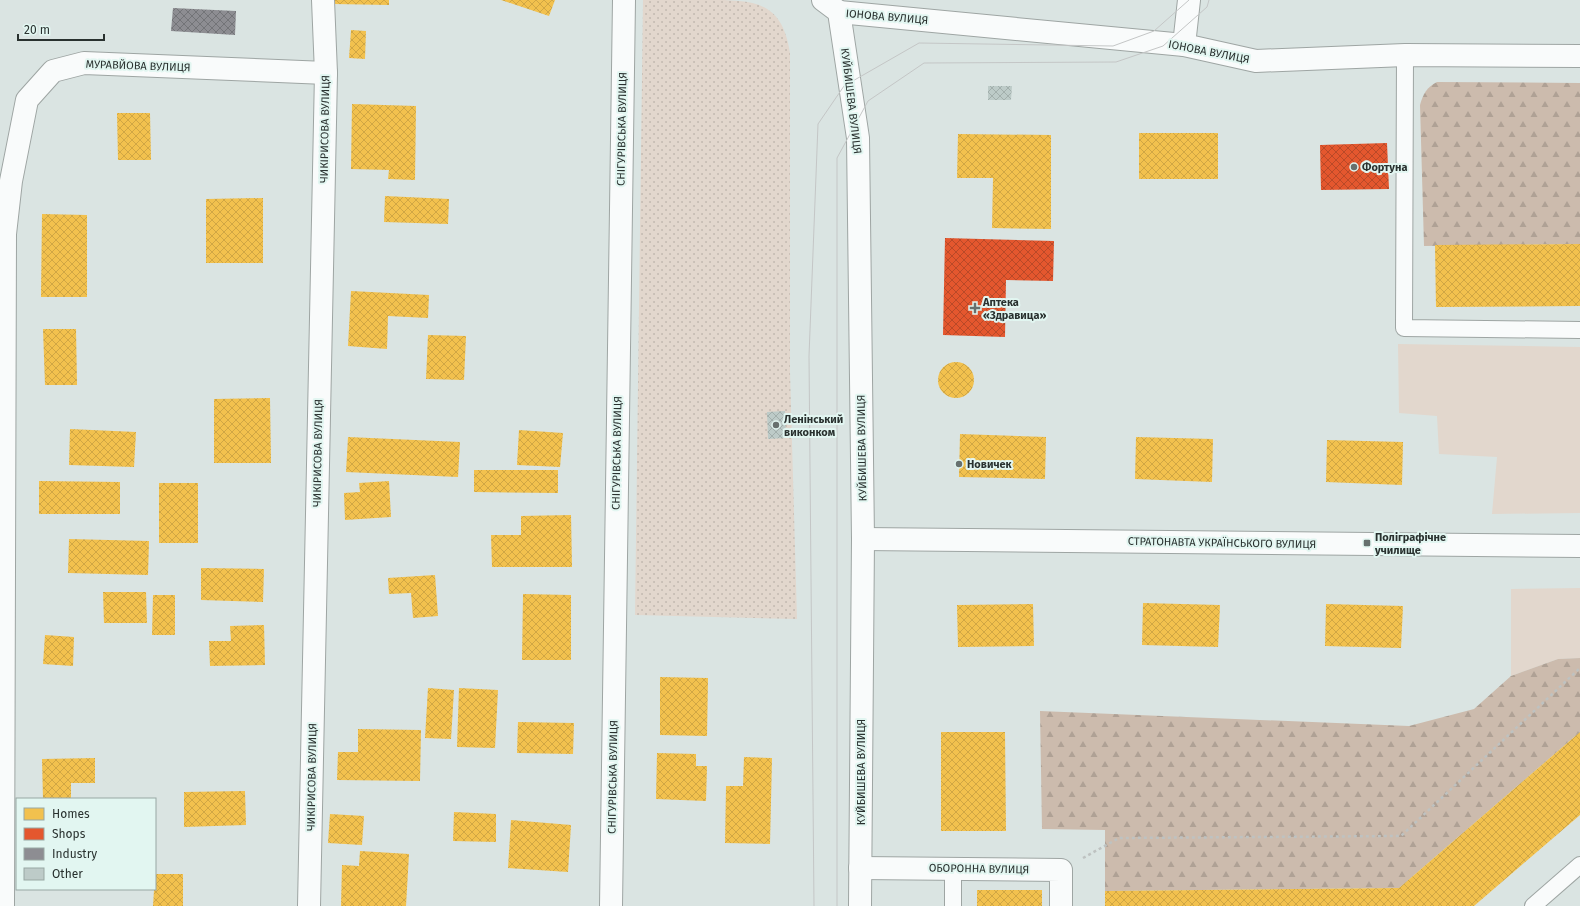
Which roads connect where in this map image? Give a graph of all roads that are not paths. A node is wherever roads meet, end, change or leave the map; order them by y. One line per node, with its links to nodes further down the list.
1 (323, 0): 8 (street, ЧИКІРИСОВА ВУЛИЦЯ)
2 (624, 0): 18 (street, СНІГУРІВСЬКА ВУЛИЦЯ)
3 (1190, 0): 5 (street)
4 (831, 6): 5 (street, ІОНОВА ВУЛИЦЯ); 11 (street, КУЙБИШЕВА ВУЛИЦЯ)
5 (1184, 46): 6 (street, ІОНОВА ВУЛИЦЯ)
6 (1405, 55): 7 (street, ІОНОВА ВУЛИЦЯ); 9 (lane)
7 (1580, 56)
8 (326, 73): 10 (street, МУРАВЙОВА ВУЛИЦЯ); 17 (street, ЧИКІРИСОВА ВУЛИЦЯ)
9 (1580, 330)
10 (2, 521): 16 (street, МУРАВЙОВА ВУЛИЦЯ)
11 (863, 539): 12 (street, СТРАТОНАВТА УКРАЇНСЬКОГО ВУЛИЦЯ); 14 (street, КУЙБИШЕВА ВУЛИЦЯ)
12 (1580, 546)
13 (1580, 865): 22 (lane)
14 (860, 868): 15 (street, ОБОРОННА ВУЛИЦЯ); 19 (street, КУЙБИШЕВА ВУЛИЦЯ)
15 (953, 868): 20 (lane); 21 (street, ОБОРОННА ВУЛИЦЯ)
16 (3, 906)
17 (309, 906)
18 (611, 906)
19 (860, 906)
20 (953, 906)
21 (1061, 906)
22 (1533, 906)

